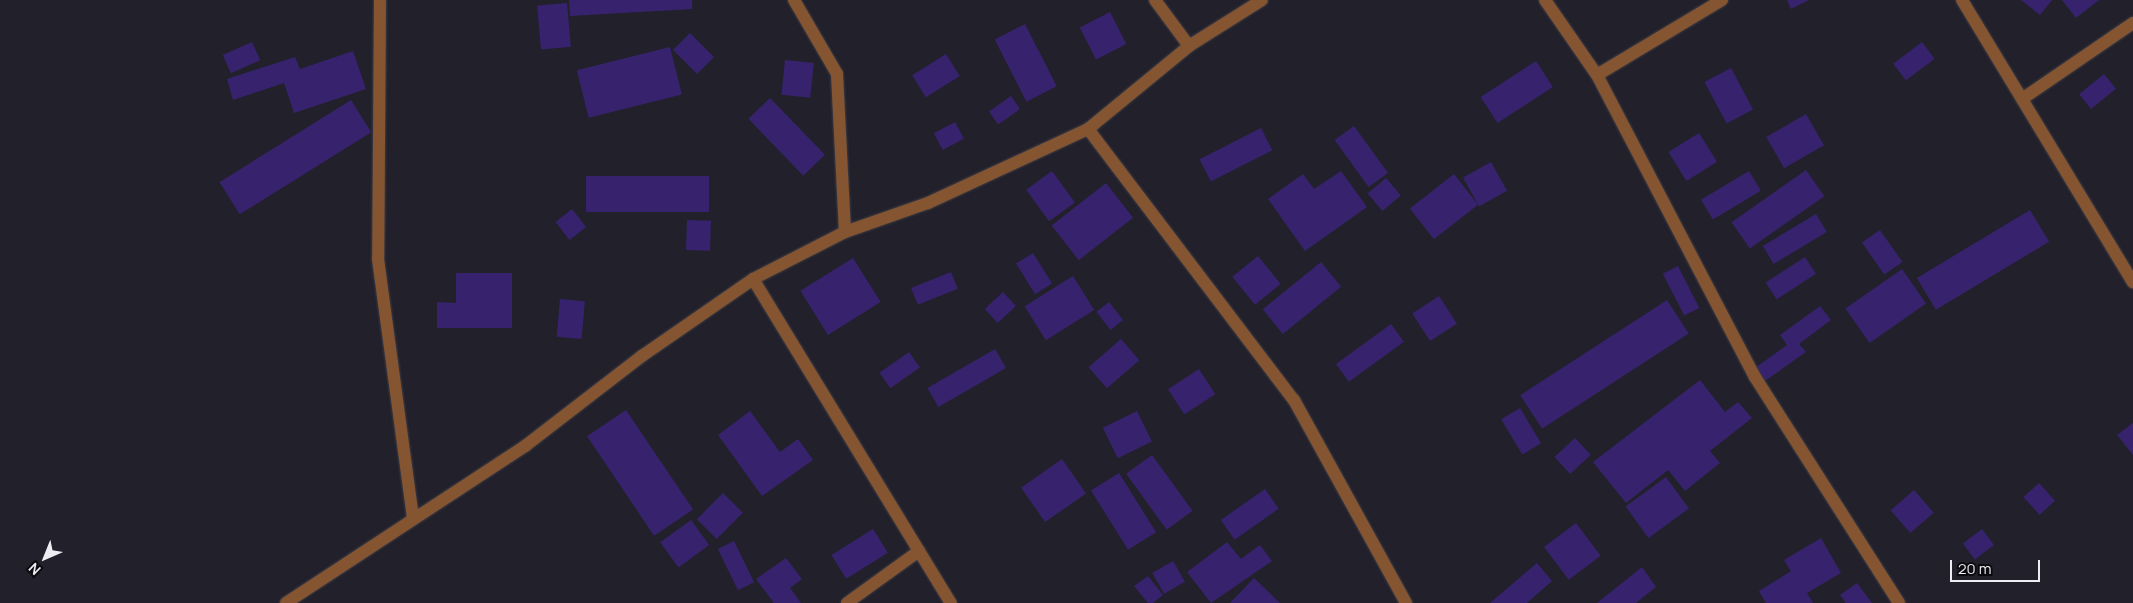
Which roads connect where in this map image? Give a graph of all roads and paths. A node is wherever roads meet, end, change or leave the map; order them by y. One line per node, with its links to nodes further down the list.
1 (380, 0): 16 (street)
2 (794, 0): 13 (street)
3 (1155, 0): 9 (street)
4 (1262, 0): 9 (street)
5 (1545, 0): 10 (street)
6 (1722, 0): 10 (street)
7 (1962, 0): 11 (street)
8 (2133, 23): 11 (street)
9 (1189, 46): 12 (street)
10 (1597, 75): 22 (street)
11 (2022, 99): 15 (street)
12 (1088, 129): 13 (street); 21 (street)
13 (845, 232): 14 (street)
14 (753, 279): 16 (street); 17 (street)
15 (2133, 282)
16 (413, 517): 18 (street)
17 (919, 551): 19 (street); 20 (street)
18 (286, 603)
19 (847, 603)
20 (951, 603)
21 (1406, 603)
22 (1899, 603)

